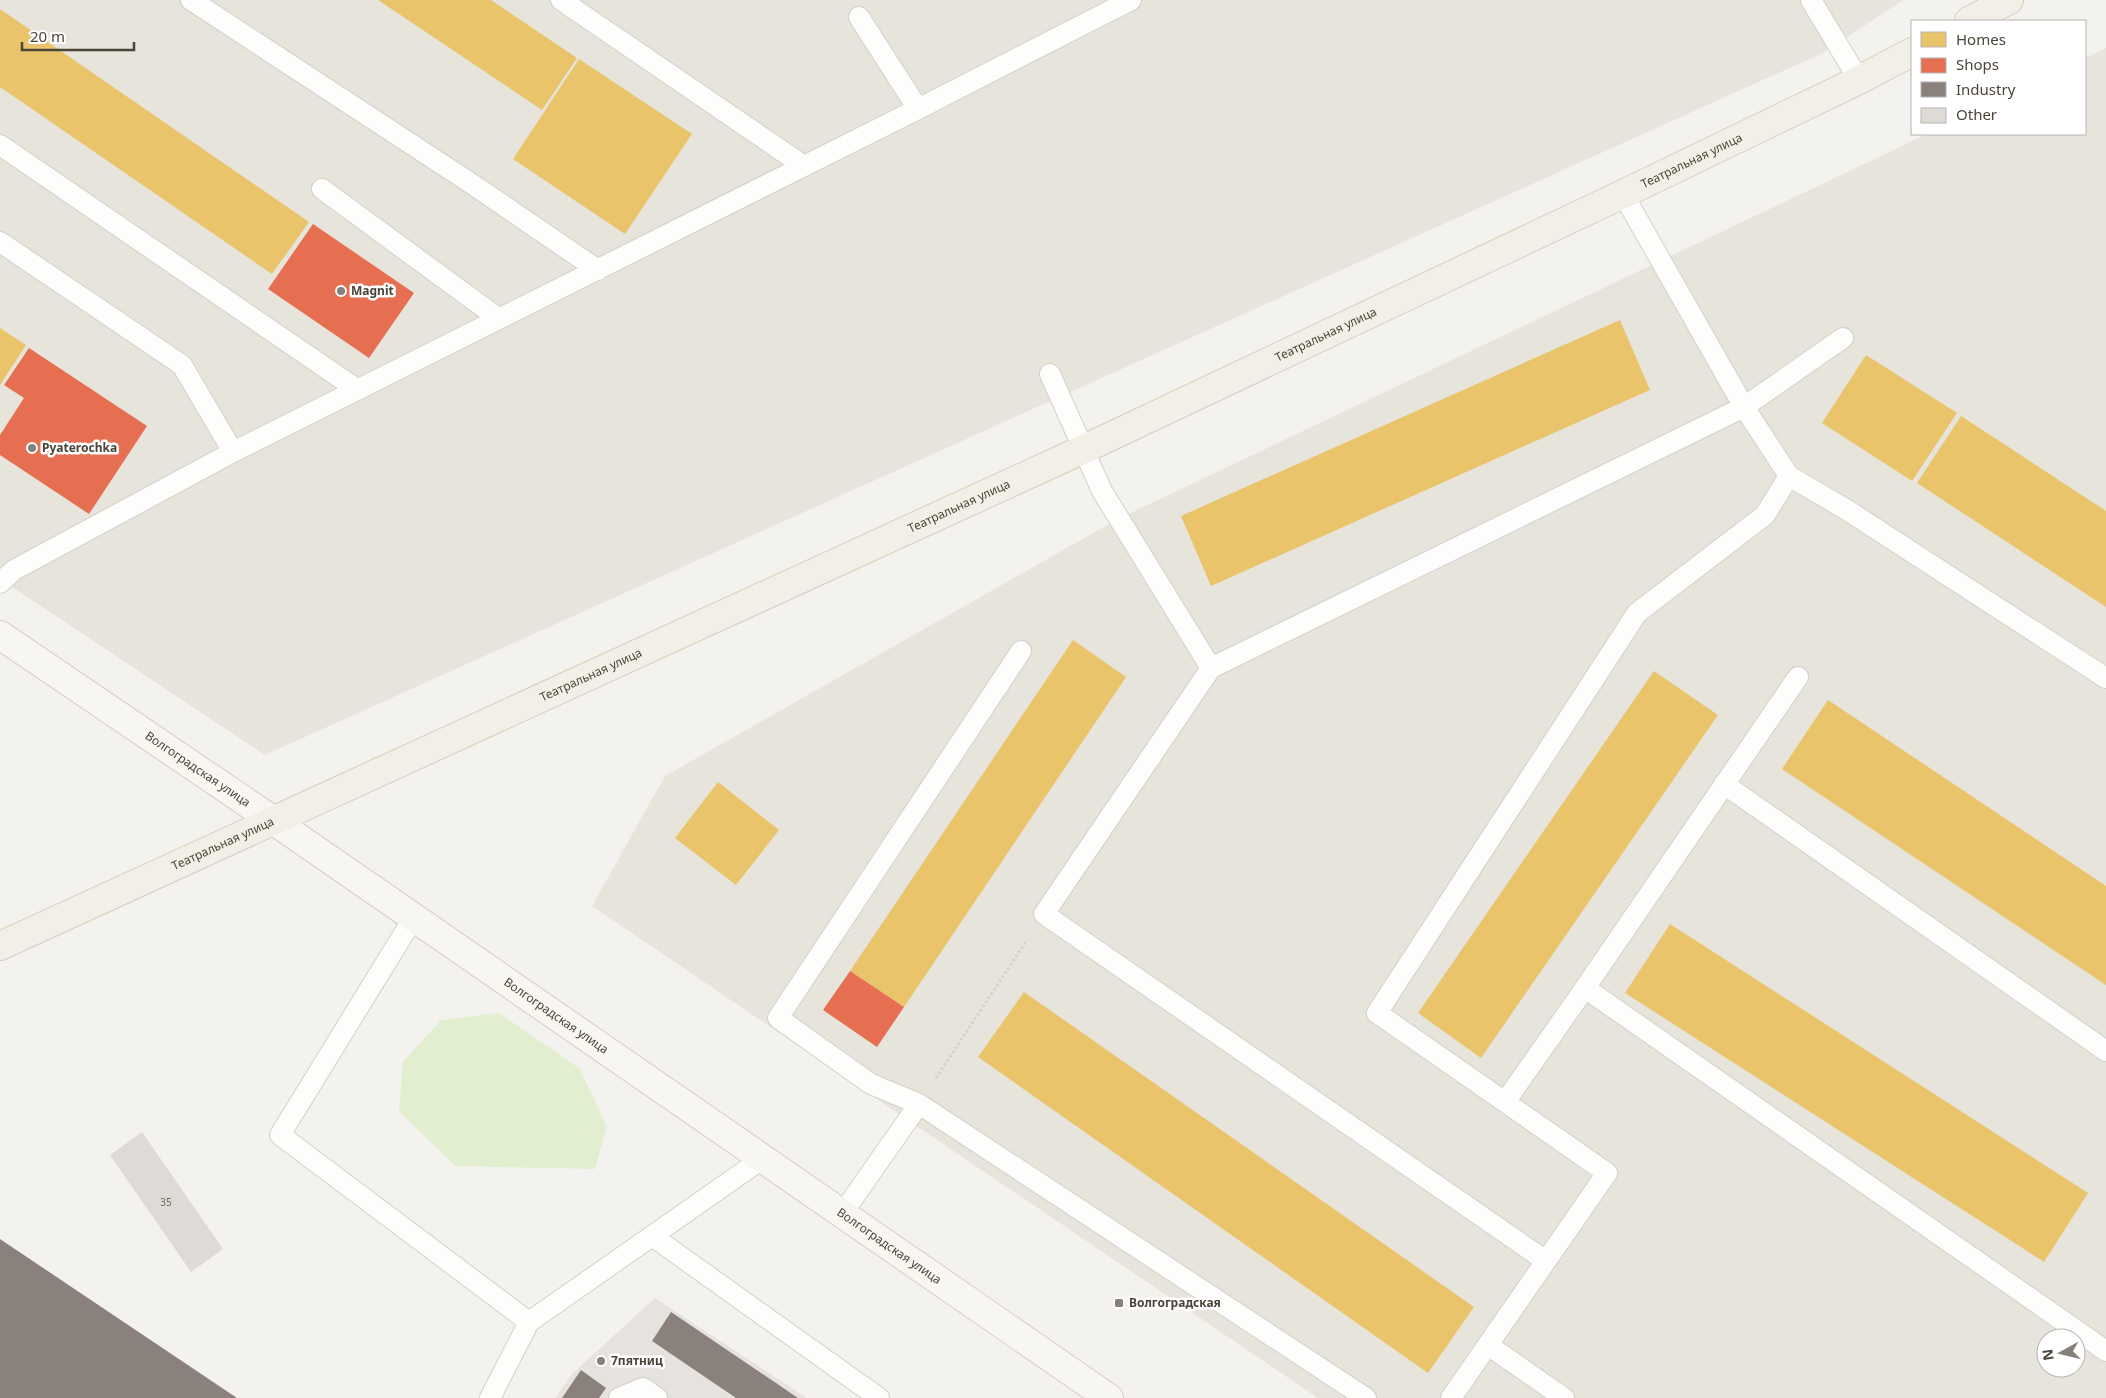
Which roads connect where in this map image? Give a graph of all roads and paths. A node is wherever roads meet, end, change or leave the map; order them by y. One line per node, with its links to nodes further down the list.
1 (191, 0): 16 (lane)
2 (561, 0): 12 (lane)
3 (1131, 0): 10 (lane)
4 (1811, 0): 9 (lane)
5 (2009, 0): 7 (main road)
6 (859, 17): 10 (lane)
7 (1971, 20)
8 (1911, 53): 9 (main road, Театральная улица)
9 (1859, 80): 14 (main road, Театральная улица)
10 (918, 110): 12 (lane)
11 (0, 145): 20 (lane)
12 (804, 166): 16 (lane)
13 (322, 189): 17 (lane)
14 (1623, 194): 21 (lane); 22 (main road, Театральная улица)
15 (0, 242): 23 (lane)
16 (598, 270): 17 (lane)
17 (498, 318): 20 (lane)
18 (1843, 338): 21 (lane)
19 (1050, 374): 22 (lane)
20 (358, 390): 23 (lane)
21 (1744, 407): 24 (lane); 28 (lane)
22 (1084, 449): 28 (lane); 32 (main road, Театральная улица)
23 (233, 452): 25 (lane)
24 (1789, 476): 30 (lane); 38 (lane)
25 (0, 583)
26 (0, 635): 32 (main road, Волгоградская улица)
27 (1021, 651): 39 (lane)
28 (1211, 668): 33 (lane)
29 (1798, 676): 31 (lane)
30 (2106, 678)
31 (1724, 784): 36 (lane); 37 (lane)
32 (274, 821): 34 (main road, Волгоградская улица); 35 (main road, Театральная улица)
33 (1044, 914): 39 (path); 43 (lane)
34 (414, 917): 40 (main road, Волгоградская улица); 44 (lane)
35 (0, 946)
36 (1585, 988): 38 (lane); 46 (lane)
37 (2106, 1051)
38 (1505, 1102): 43 (lane)
39 (919, 1104): 41 (lane); 52 (lane)
40 (762, 1159): 41 (main road, Волгоградская улица); 42 (lane)
41 (842, 1214): 51 (main road, Волгоградская улица)
42 (652, 1236): 44 (lane); 50 (lane)
43 (1546, 1261): 45 (lane)
44 (529, 1322): 47 (lane)
45 (1488, 1345): 53 (lane); 54 (lane)
46 (2106, 1351)
47 (490, 1398)
48 (619, 1398): 49 (lane)
49 (657, 1398)
50 (879, 1398)
51 (1109, 1398)
52 (1366, 1398)
53 (1451, 1398)
54 (1564, 1398)

